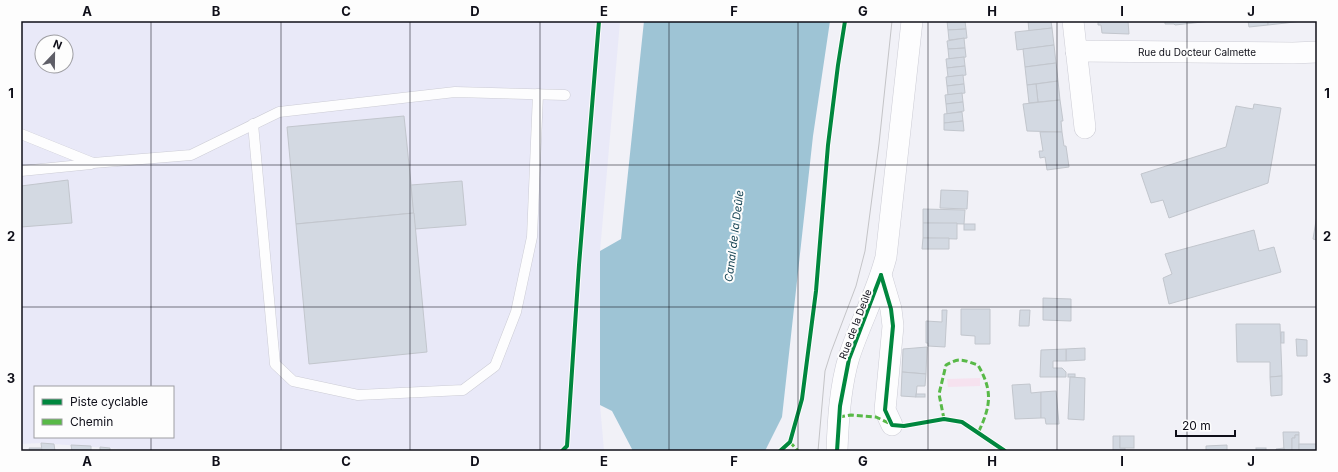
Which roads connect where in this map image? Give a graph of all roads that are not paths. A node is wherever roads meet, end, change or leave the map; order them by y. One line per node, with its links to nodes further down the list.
1 (912, 21): 12 (street, Rue de la Deûle)
2 (1072, 21): 3 (street)
3 (1076, 51): 4 (street, Rue du Docteur Calmette); 8 (street)
4 (1317, 52)
5 (538, 94): 6 (lane); 7 (lane); 7 (lane)
6 (565, 95)
7 (253, 124): 10 (lane)
8 (1085, 128)
9 (21, 134): 10 (lane)
10 (93, 164): 11 (lane)
11 (21, 171)
12 (881, 275): 13 (street); 14 (street, Rue de la Deûle)
13 (892, 425)
14 (837, 451)

